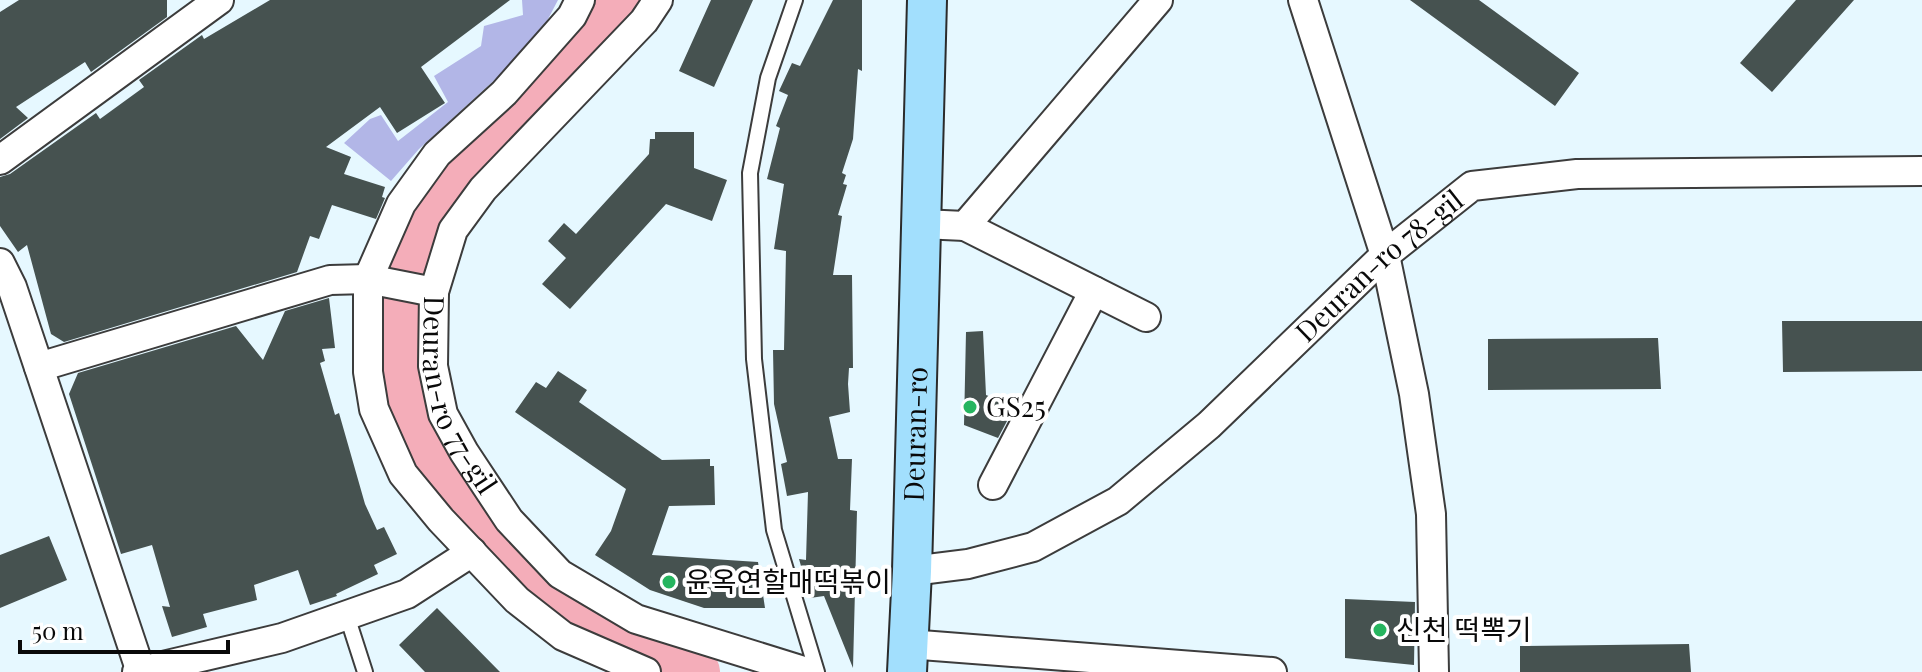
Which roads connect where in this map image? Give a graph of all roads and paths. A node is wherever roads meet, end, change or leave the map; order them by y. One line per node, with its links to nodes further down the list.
1 (580, 0): 14 (street)
2 (658, 0): 16 (street, Deuran-ro 77-gil)
3 (795, 0): 28 (lane)
4 (927, 0): 10 (main road, Deuran-ro)
5 (1158, 0): 11 (street)
6 (1303, 0): 12 (street)
7 (204, 4): 8 (street)
8 (0, 160)
9 (1922, 171): 12 (street, Deuran-ro 78-gil)
10 (922, 224): 11 (street); 21 (main road, Deuran-ro)
11 (965, 226): 15 (street)
12 (1385, 255): 21 (street, Deuran-ro 78-gil); 30 (street)
13 (0, 263): 18 (street)
14 (368, 279): 16 (street); 18 (street); 20 (street)
15 (1094, 291): 17 (street); 19 (street)
16 (433, 292): 27 (street, Deuran-ro 77-gil)
17 (1146, 317)
18 (39, 367): 24 (street)
19 (993, 485)
20 (472, 552): 22 (street); 26 (street)
21 (912, 571): 23 (main road, Deuran-ro)
22 (347, 616): 24 (street); 25 (lane)
23 (907, 658): 29 (street, Deuran-ro)
24 (139, 672)
25 (365, 672)
26 (646, 672)
27 (807, 672)
28 (817, 672)
29 (1272, 672)
30 (1434, 672)

